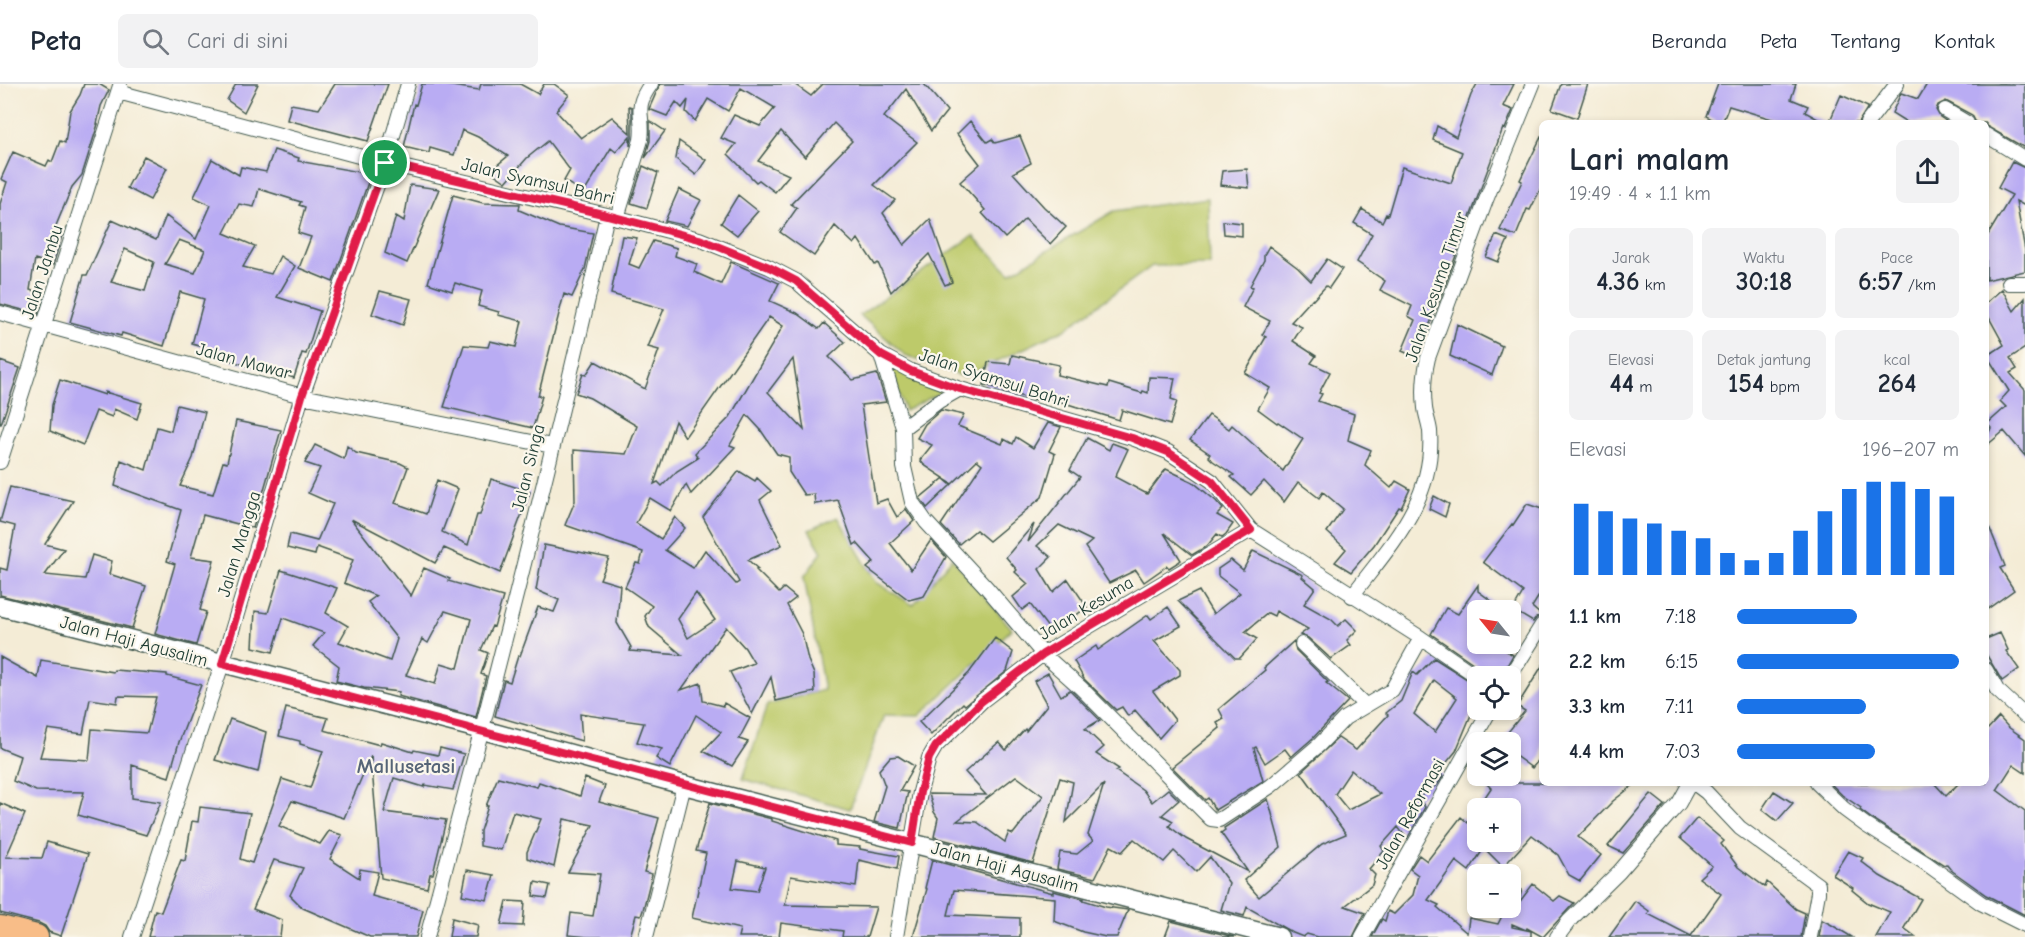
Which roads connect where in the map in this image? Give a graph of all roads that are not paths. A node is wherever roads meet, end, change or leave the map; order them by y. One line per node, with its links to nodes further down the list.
1 (408, 84): 11 (street, Jalan Mangga)
2 (651, 84): 12 (street, Jalan Singa)
3 (1533, 84): 24 (street, Jalan Kesuma Timur)
4 (1897, 84): 7 (street)
5 (119, 88): 11 (street, Jalan Syamsul Bahri); 16 (street, Jalan Jambu)
6 (1945, 110): 8 (street)
7 (1869, 120)
8 (1962, 120)
9 (1989, 137): 10 (street)
10 (2025, 159)
11 (385, 163): 12 (street, Jalan Syamsul Bahri); 19 (street, Jalan Mangga)
12 (612, 216): 17 (street, Jalan Syamsul Bahri); 21 (street, Jalan Singa)
13 (2025, 282): 14 (street)
14 (2009, 283)
15 (0, 313): 16 (street, Jalan Mawar)
16 (44, 326): 19 (street, Jalan Mawar); 22 (street, Jalan Jambu)
17 (881, 355): 18 (street, Jalan Syamsul Bahri); 20 (street)
18 (960, 389): 20 (street); 23 (street, Jalan Syamsul Bahri)
19 (302, 396): 21 (street, Jalan Mawar); 30 (street, Jalan Mangga)
20 (903, 428): 29 (street)
21 (552, 446): 37 (street, Jalan Singa)
22 (0, 462)
23 (1251, 530): 24 (street, Jalan Syamsul Bahri); 29 (street, Jalan Kesuma)
24 (1352, 596): 26 (street, Jalan Syamsul Bahri)
25 (0, 606): 30 (street, Jalan Haji Agusalim)
26 (1421, 638): 32 (street, Jalan Syamsul Bahri); 34 (street)
27 (1538, 642): 31 (street)
28 (1302, 644): 34 (street)
29 (1043, 654): 34 (street); 42 (street, Jalan Kesuma)
30 (222, 664): 37 (street, Jalan Haji Agusalim); 46 (street, Jalan Mangga)
31 (1518, 666)
32 (1467, 669)
33 (1989, 675): 35 (street)
34 (1365, 705)
35 (2025, 716)
36 (1484, 720): 51 (street, Jalan Reformasi)
37 (483, 730): 38 (street, Jalan Haji Agusalim); 47 (street, Jalan Singa)
38 (684, 785): 42 (street, Jalan Haji Agusalim); 48 (street)
39 (1690, 786): 52 (street)
40 (1697, 786): 53 (street)
41 (1820, 786): 43 (street)
42 (912, 843): 49 (street, Jalan Kesuma); 50 (street, Jalan Haji Agusalim)
43 (2025, 925)
44 (0, 928): 45 (highway)
45 (36, 937)
46 (132, 937)
47 (427, 937)
48 (646, 937)
49 (896, 937)
50 (1279, 937)
51 (1362, 937)
52 (1557, 937)
53 (1810, 937)

